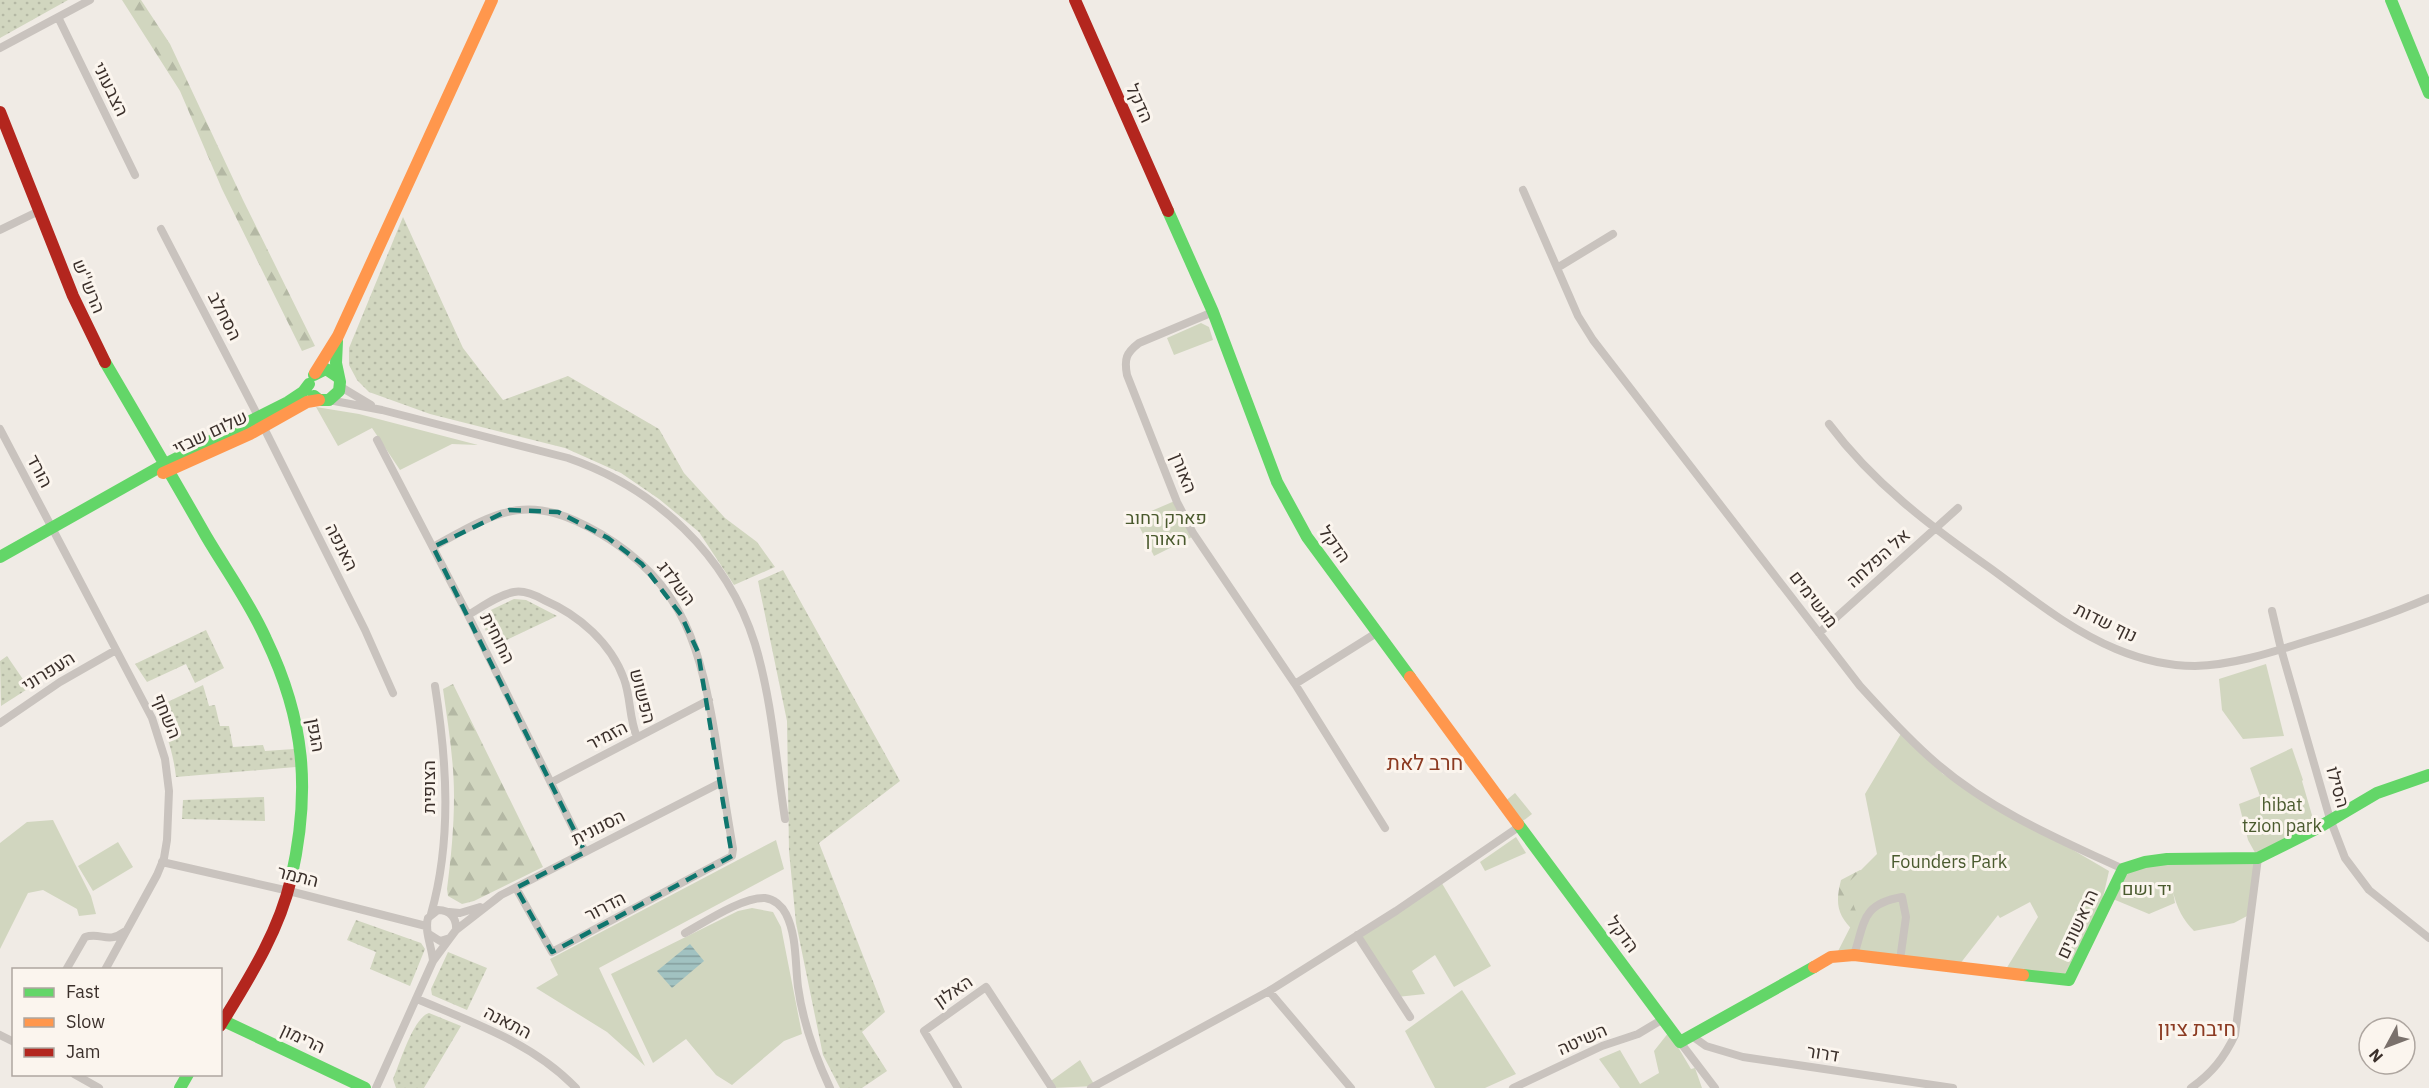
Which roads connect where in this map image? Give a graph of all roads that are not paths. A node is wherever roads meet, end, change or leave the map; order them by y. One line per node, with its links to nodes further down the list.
1 (90, 0): 5 (street)
2 (492, 0): 18 (street)
3 (1075, 0): 17 (street, הדקל)
4 (2391, 0): 7 (street)
5 (58, 17): 6 (street); 10 (street, הצבעוני)
6 (0, 48)
7 (2429, 93)
8 (0, 112): 9 (street, הרש''ש)
9 (3, 126): 12 (street, הרש''ש)
10 (135, 175)
11 (1523, 190): 16 (street, מגשימים)
12 (39, 211): 14 (street); 27 (street, הרש''ש)
13 (161, 229): 23 (street, הסחלב)
14 (0, 230)
15 (1613, 234): 16 (street)
16 (1557, 268): 37 (street, מגשימים)
17 (1213, 312): 36 (street, הדקל); 40 (street, האורן)
18 (338, 336): 19 (street, שלום שבזי); 20 (street)
19 (312, 379): 20 (street); 21 (street); 23 (street, שלום שבזי)
20 (340, 382): 21 (street); 22 (street)
21 (324, 400): 22 (street); 23 (street, שלום שבזי)
22 (382, 410): 49 (street)
23 (261, 422): 27 (street, שלום שבזי); 42 (street, האנפה)
24 (1829, 424): 30 (street, נוף שדות)
25 (0, 429): 29 (street, הורד)
26 (377, 440): 31 (street, החוחית)
27 (167, 467): 29 (street, שלום שבזי); 60 (street, הגפן)
28 (1958, 508): 30 (street, אל הפלחה)
29 (51, 527): 32 (street, שלום שבזי); 39 (street, השחף)
30 (1935, 529): 37 (street, אל הפלחה); 38 (street, נוף שדות)
31 (433, 547): 35 (street, החוחית); 43 (street, השלדג)
32 (0, 557)
33 (2429, 598): 38 (street, נוף שדות)
34 (2272, 611): 38 (street, הסילו)
35 (468, 615): 45 (street, הפשוש); 47 (street, החוחית)
36 (1378, 632): 40 (street); 51 (street, הדקל)
37 (1819, 633): 57 (street, מגשימים)
38 (2281, 649): 50 (street, הסילו)
39 (116, 650): 44 (street, העפרוני); 56 (street, השחף)
40 (1295, 684): 52 (street)
41 (435, 686): 59 (street, הצופית)
42 (393, 693)
43 (709, 700): 45 (street, הזמיר); 48 (street, השלדג)
44 (0, 723)
45 (637, 737): 47 (street, הזמיר)
46 (2429, 775): 50 (street)
47 (552, 782): 54 (street, החוחית)
48 (722, 782): 53 (street, השלדג); 54 (street, הסנונית)
49 (785, 819)
50 (2330, 819): 55 (street); 70 (street, הסילו)
51 (1520, 826): 68 (street); 79 (street, הדקל)
52 (1384, 828)
53 (733, 849): 58 (street, הדרור)
54 (585, 852): 58 (street, הסנונית)
55 (2258, 858): 57 (street); 96 (street)
56 (162, 862): 60 (street, התמר); 64 (street, השחף)
57 (2123, 869): 72 (street, הראשונים)
58 (516, 888): 61 (street, הסנונית)
59 (437, 889): 62 (street, הצופית); 63 (street, הצופית)
60 (290, 891): 65 (street, התמר); 80 (street, הגפן)
61 (489, 903): 62 (street, הסנונית); 66 (street, הסנונית)
62 (447, 911): 63 (street); 66 (street)
63 (430, 914): 65 (street)
64 (127, 930): 74 (street); 75 (street, השחף)
65 (427, 930): 69 (street); 73 (street)
66 (456, 930): 69 (street)
67 (685, 933): 88 (street)
68 (1357, 935): 76 (street); 78 (street)
69 (450, 938): 73 (street)
70 (2429, 938)
71 (1854, 956): 72 (street, הראשונים); 72 (street); 81 (street, הראשונים)
72 (1900, 960)
73 (433, 961): 77 (street)
74 (67, 968)
75 (106, 968)
76 (1269, 991): 91 (street); 92 (street)
77 (417, 999): 86 (street); 87 (street, התאנה)
78 (1410, 1017)
79 (1663, 1019): 82 (street, הדקל); 93 (street, השיטה)
80 (222, 1023): 85 (street, הרימון)
81 (1692, 1036): 82 (street, הראשונים); 95 (street, דרור)
82 (1680, 1042): 94 (street)
83 (78, 1076): 84 (street)
84 (99, 1088)
85 (365, 1088)
86 (376, 1088)
87 (576, 1088)
88 (831, 1088)
89 (958, 1088): 90 (street, האלון)
90 (1052, 1088)
91 (1091, 1088)
92 (1351, 1088)
93 (1513, 1088)
94 (1715, 1088)
95 (1953, 1088)
96 (2191, 1088)

